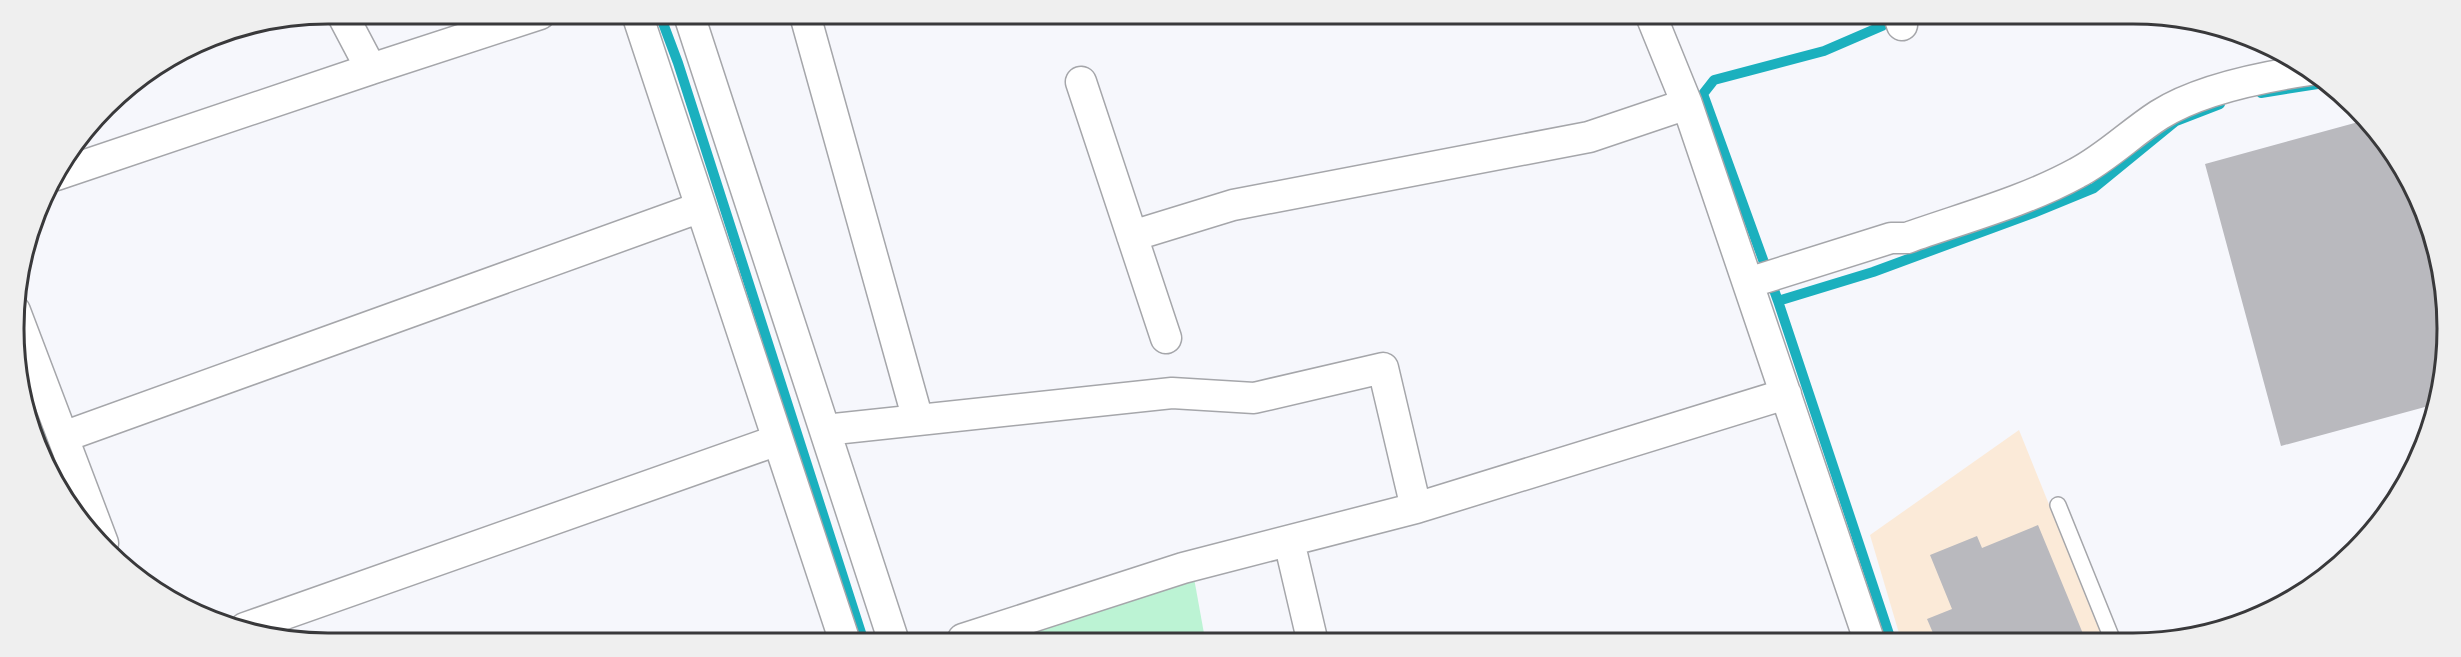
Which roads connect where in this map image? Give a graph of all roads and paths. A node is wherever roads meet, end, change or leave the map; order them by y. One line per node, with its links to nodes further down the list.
1 (347, 24): 8 (street)
2 (509, 24): 8 (street)
3 (640, 24): 12 (street)
4 (692, 24): 19 (street)
5 (808, 24): 18 (street)
6 (1654, 24): 10 (street)
7 (2276, 63): 14 (street)
8 (370, 69): 11 (street)
9 (1081, 82): 13 (street)
10 (1687, 104): 13 (street); 14 (street)
11 (68, 171)
12 (701, 207): 20 (street); 21 (street)
13 (1132, 236): 15 (street)
14 (1761, 279): 17 (street)
15 (1166, 338)
16 (26, 358): 20 (street)
17 (1786, 394): 23 (street); 31 (street)
18 (918, 420): 19 (street); 23 (street)
19 (825, 430): 28 (street)
20 (63, 437): 24 (street)
21 (778, 440): 26 (street); 27 (street)
22 (2058, 505): 32 (lane)
23 (1416, 508): 25 (street)
24 (96, 524)
25 (1289, 541): 29 (street); 30 (street)
26 (256, 624)
27 (842, 633)
28 (891, 633)
29 (982, 633)
30 (1311, 633)
31 (1867, 633)
32 (2110, 633)

